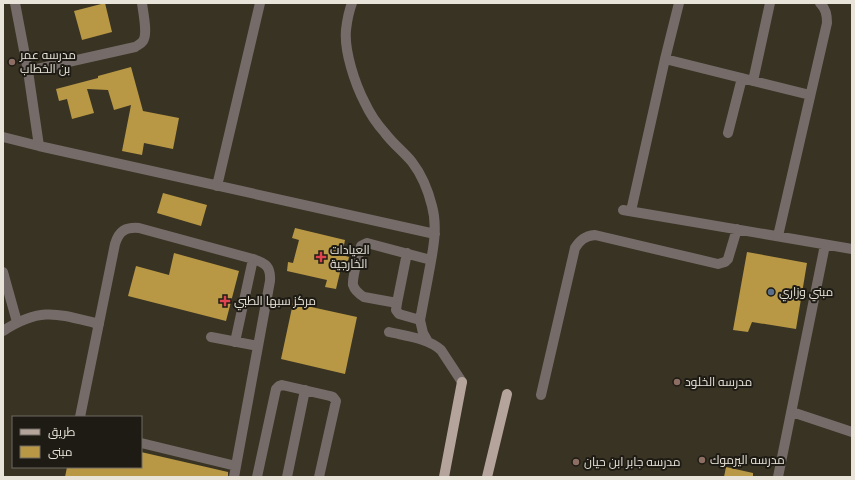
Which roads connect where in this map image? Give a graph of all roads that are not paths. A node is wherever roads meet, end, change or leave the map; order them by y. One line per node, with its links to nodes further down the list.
1 (15, 3): 9 (street)
2 (142, 3): 9 (street)
3 (260, 3): 16 (street)
4 (352, 3): 18 (street)
5 (679, 3): 8 (street)
6 (770, 3): 11 (street)
7 (820, 3): 12 (street)
8 (665, 59): 10 (street); 17 (street)
9 (28, 71): 15 (street)
10 (742, 78): 11 (street); 13 (street)
11 (753, 81): 12 (street)
12 (810, 95): 19 (street)
13 (728, 133)
14 (3, 137): 15 (street)
15 (39, 146): 16 (street)
16 (217, 186): 18 (street)
17 (737, 230): 19 (street); 39 (street)
18 (435, 234): 24 (street)
19 (778, 236): 20 (street)
20 (825, 245): 21 (street); 40 (street)
21 (852, 250)
22 (407, 253): 24 (street); 26 (street); 26 (street)
23 (253, 259): 29 (street); 33 (street); 35 (street)
24 (431, 260): 27 (street)
25 (3, 272): 28 (street)
26 (397, 303): 27 (street)
27 (420, 320): 34 (street)
28 (17, 322): 29 (street); 30 (street)
29 (99, 324): 41 (street)
30 (3, 331)
31 (390, 332): 34 (street)
32 (211, 337): 33 (street)
33 (235, 342): 35 (street)
34 (428, 342): 36 (street)
35 (258, 346): 44 (street)
36 (462, 382): 49 (main road)
37 (305, 390): 46 (street); 47 (street); 48 (street)
38 (508, 394): 50 (main road)
39 (541, 395)
40 (792, 412): 42 (street); 51 (street)
41 (80, 416)
42 (852, 432)
43 (142, 443): 44 (street)
44 (236, 466): 45 (street)
45 (234, 477)
46 (257, 477)
47 (287, 477)
48 (319, 477)
49 (444, 477)
50 (487, 477)
51 (778, 477)

